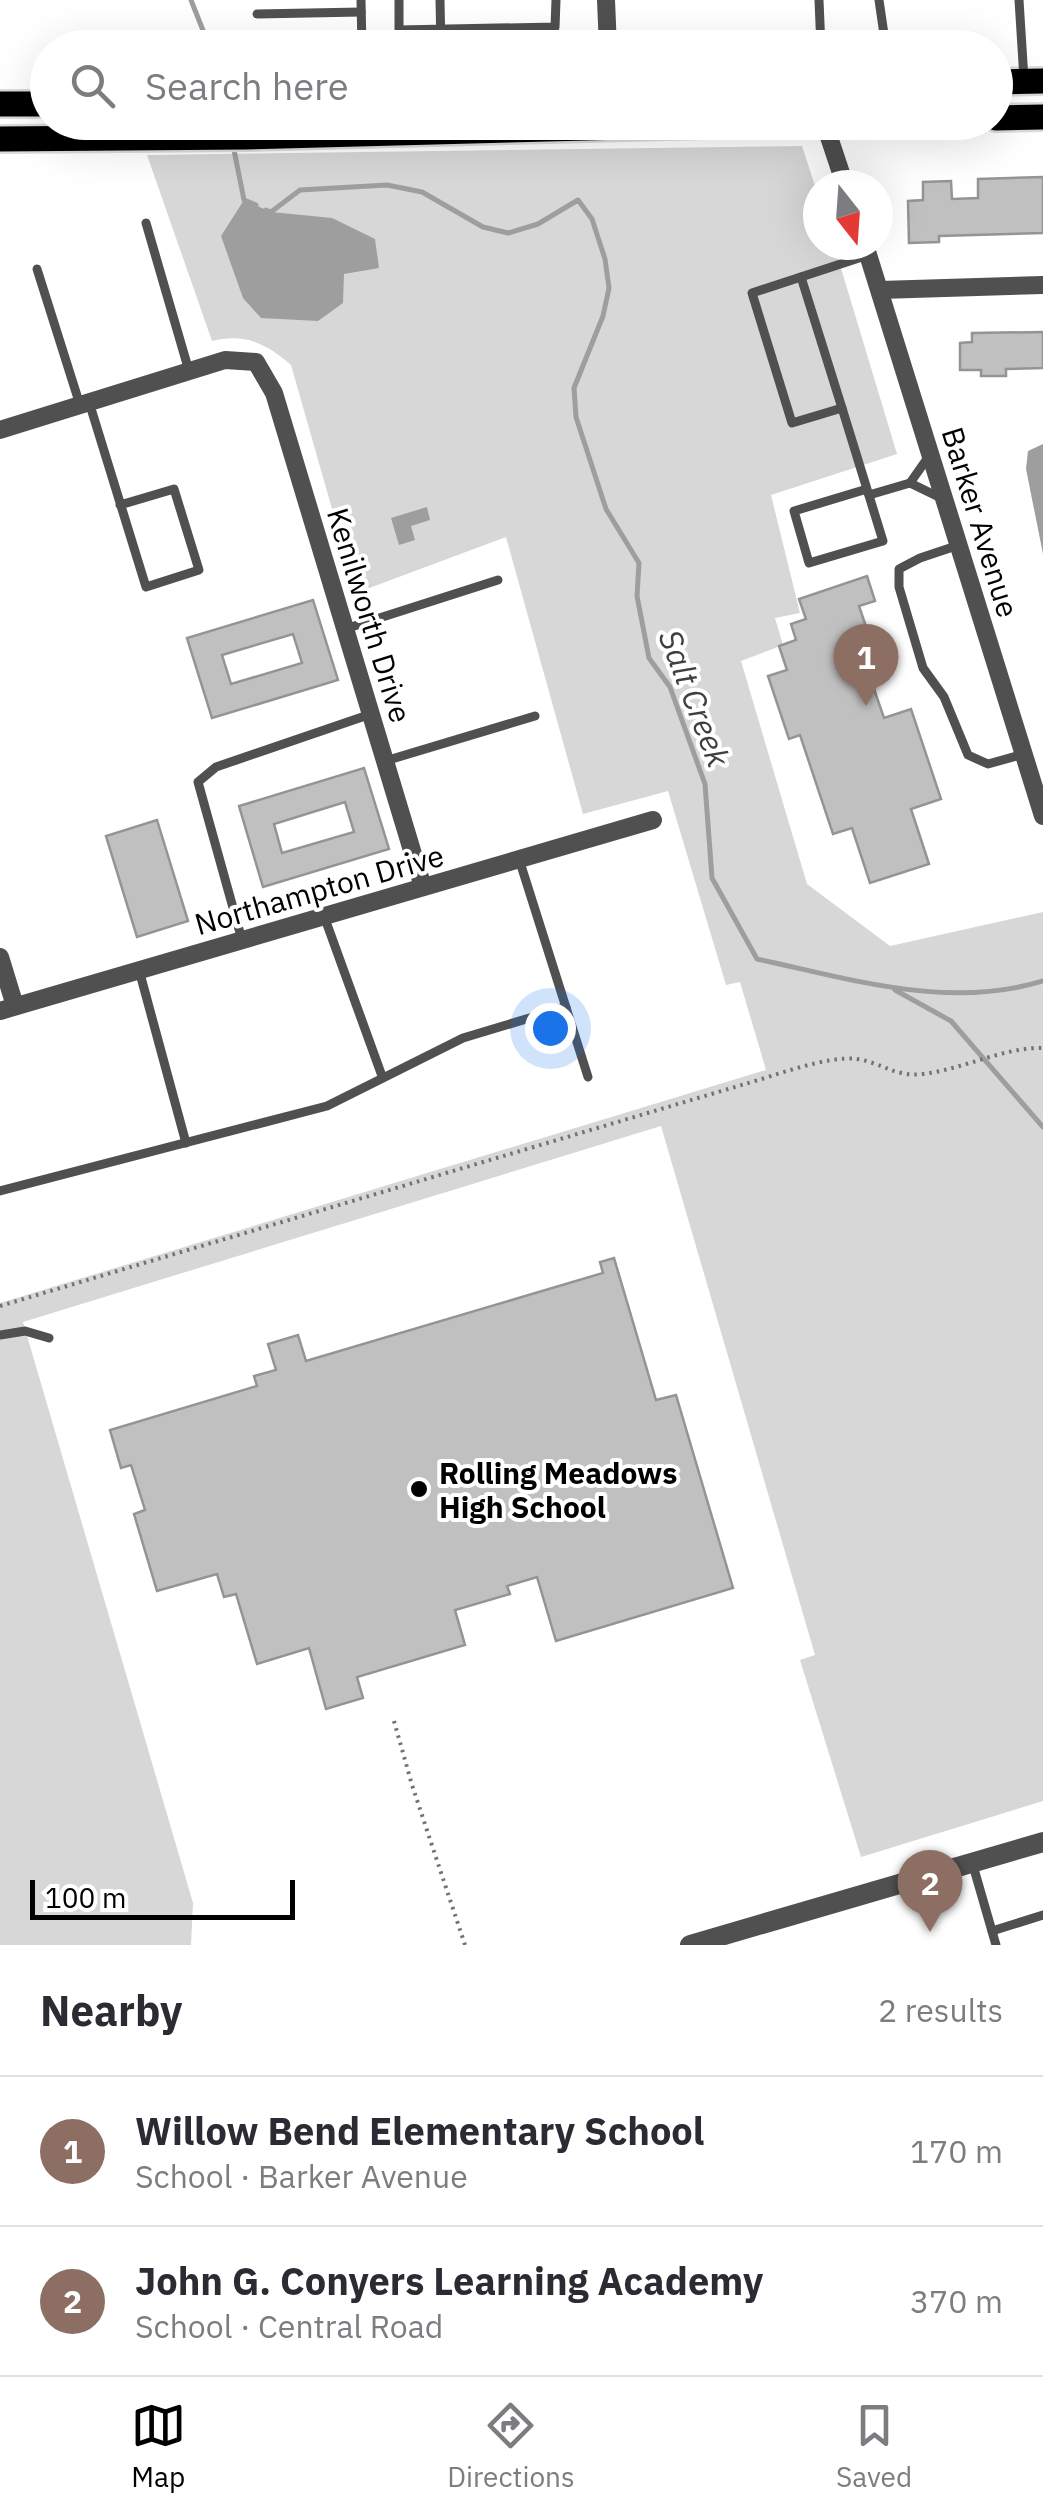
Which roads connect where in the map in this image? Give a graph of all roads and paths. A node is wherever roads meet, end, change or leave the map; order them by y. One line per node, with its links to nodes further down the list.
1 (361, 0): 9 (lane)
2 (399, 0): 11 (lane)
3 (440, 0): 11 (lane)
4 (556, 0): 11 (lane)
5 (606, 0): 13 (street)
6 (819, 0): 14 (lane)
7 (879, 0): 15 (lane)
8 (1019, 0): 16 (lane)
9 (361, 12): 10 (lane); 12 (lane)
10 (258, 14)
11 (440, 29)
12 (362, 30)
13 (607, 30)
14 (820, 30)
15 (883, 30)
16 (1033, 81)
17 (0, 104): 18 (main road)
18 (30, 104)
19 (1043, 116): 20 (main road)
20 (1013, 117)
21 (0, 139): 22 (main road)
22 (30, 139)
23 (827, 140): 24 (street)
24 (839, 170)
25 (146, 223): 32 (lane)
26 (843, 260): 29 (lane)
27 (870, 260): 31 (street, Barker Avenue)
28 (36, 269): 33 (lane)
29 (801, 277): 34 (lane); 34 (lane)
30 (1043, 284): 31 (street)
31 (880, 290): 36 (street, Barker Avenue)
32 (189, 371): 33 (street); 43 (street, Kenilworth Drive)
33 (85, 404): 35 (street); 40 (lane)
34 (842, 408): 38 (lane)
35 (0, 430)
36 (931, 454): 37 (lane); 39 (street, Barker Avenue)
37 (910, 483): 38 (lane); 39 (lane)
38 (868, 492): 38 (lane)
39 (945, 501): 41 (street, Barker Avenue)
40 (120, 506): 40 (lane)
41 (959, 545): 46 (street, Barker Avenue); 46 (lane)
42 (498, 580): 43 (lane)
43 (345, 629): 44 (street, Kenilworth Drive)
44 (371, 714): 47 (street, Kenilworth Drive); 53 (lane)
45 (536, 716): 47 (lane)
46 (1024, 754): 48 (street, Barker Avenue)
47 (385, 762): 51 (street, Kenilworth Drive)
48 (1043, 816)
49 (653, 820): 50 (street, Northampton Drive)
50 (519, 859): 51 (street, Northampton Drive); 56 (lane)
51 (423, 887): 52 (street, Northampton Drive)
52 (324, 916): 53 (street, Northampton Drive); 59 (lane)
53 (242, 940): 55 (street, Northampton Drive)
54 (0, 957): 57 (street)
55 (139, 970): 57 (street, Northampton Drive); 61 (lane)
56 (566, 1007): 59 (lane); 60 (lane)
57 (8, 1008)
58 (1042, 1047): 63 (path)
59 (382, 1076): 61 (lane)
60 (588, 1077)
61 (186, 1143): 62 (lane)
62 (0, 1191)
63 (0, 1306)
64 (0, 1335): 65 (lane)
65 (49, 1338)
66 (394, 1721): 71 (path)
67 (1043, 1842): 68 (street)
68 (972, 1862): 70 (lane); 72 (street)
69 (1043, 1915): 70 (lane)
70 (992, 1931): 73 (lane)
71 (465, 1945)
72 (690, 1945)
73 (996, 1945)

